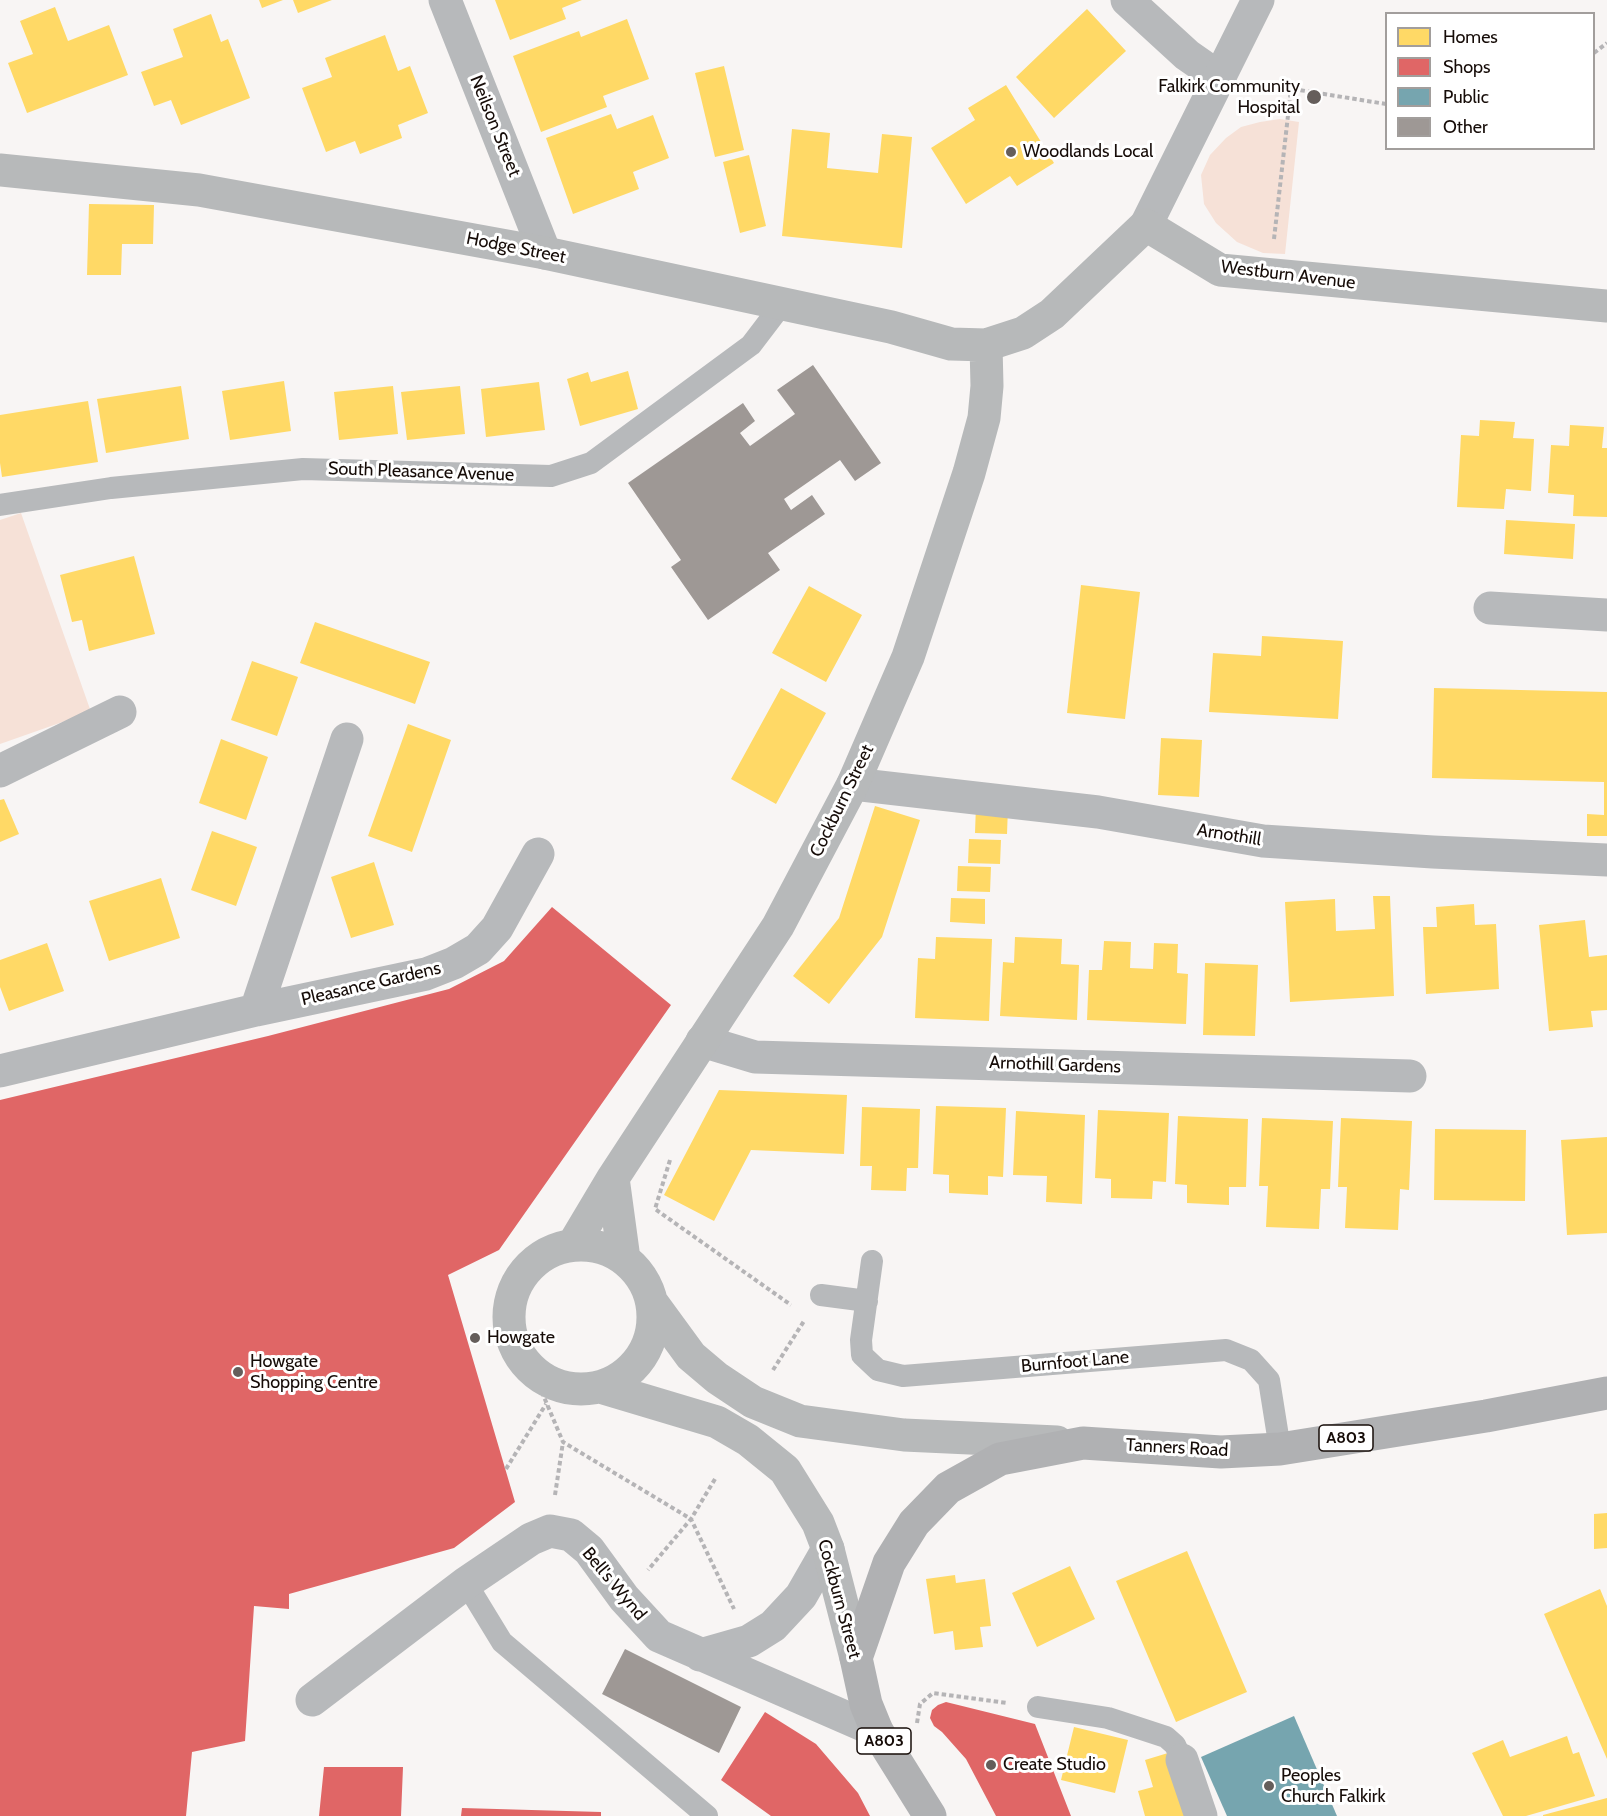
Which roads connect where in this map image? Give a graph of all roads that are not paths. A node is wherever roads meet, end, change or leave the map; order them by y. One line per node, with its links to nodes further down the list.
1 (445, 0): 7 (street, Neilson Street)
2 (1127, 0): 4 (street)
3 (1258, 0): 4 (street)
4 (1220, 78): 6 (street)
5 (0, 170): 7 (main road, Hodge Street)
6 (1146, 225): 9 (main road, Westburn Avenue); 10 (main road)
7 (545, 253): 8 (main road, Hodge Street)
8 (783, 303): 10 (main road, Hodge Street); 11 (lane, South Pleasance Avenue)
9 (1607, 306)
10 (986, 345): 17 (main road, Cockburn Street)
11 (0, 505)
12 (1490, 608): 13 (street)
13 (1607, 615)
14 (120, 712): 16 (street)
15 (346, 739): 20 (street)
16 (0, 771)
17 (853, 784): 19 (street, Arnothill); 21 (main road, Cockburn Street)
18 (538, 854): 20 (street, Pleasance Gardens)
19 (1607, 860)
20 (256, 1010): 22 (street, Pleasance Gardens)
21 (702, 1041): 23 (street, Arnothill Gardens); 24 (main road, Cockburn Street)
22 (0, 1071)
23 (1410, 1076)
24 (613, 1178): 25 (main road, Cockburn Street); 26 (main road)
25 (573, 1245): 26 (main road, Cockburn Street); 31 (main road, Cockburn Street)
26 (624, 1259): 30 (main road, Cockburn Street)
27 (872, 1261): 29 (lane, Burnfoot Lane)
28 (821, 1295): 29 (lane)
29 (867, 1301): 34 (lane, Burnfoot Lane)
30 (653, 1304): 31 (main road, Cockburn Street); 33 (main road, Cockburn Street)
31 (600, 1387): 35 (main road, Cockburn Street)
32 (1607, 1393): 34 (main road, Tanners Road / A803)
33 (1083, 1443): 34 (main road, Tanners Road / A803); 38 (main road, Tanners Road / A803)
34 (1280, 1449)
35 (828, 1549): 37 (street); 38 (main road, Cockburn Street)
36 (465, 1583): 37 (street, Bell's Wynd); 39 (street); 43 (lane)
37 (700, 1655): 41 (street, Bell's Wynd)
38 (856, 1658): 41 (main road, Cockburn Street / A803)
39 (312, 1700)
40 (1038, 1707): 42 (lane)
41 (877, 1731): 44 (main road, Cockburn Street / A803)
42 (1182, 1760): 45 (street)
43 (707, 1816)
44 (930, 1816)
45 (1201, 1816)

